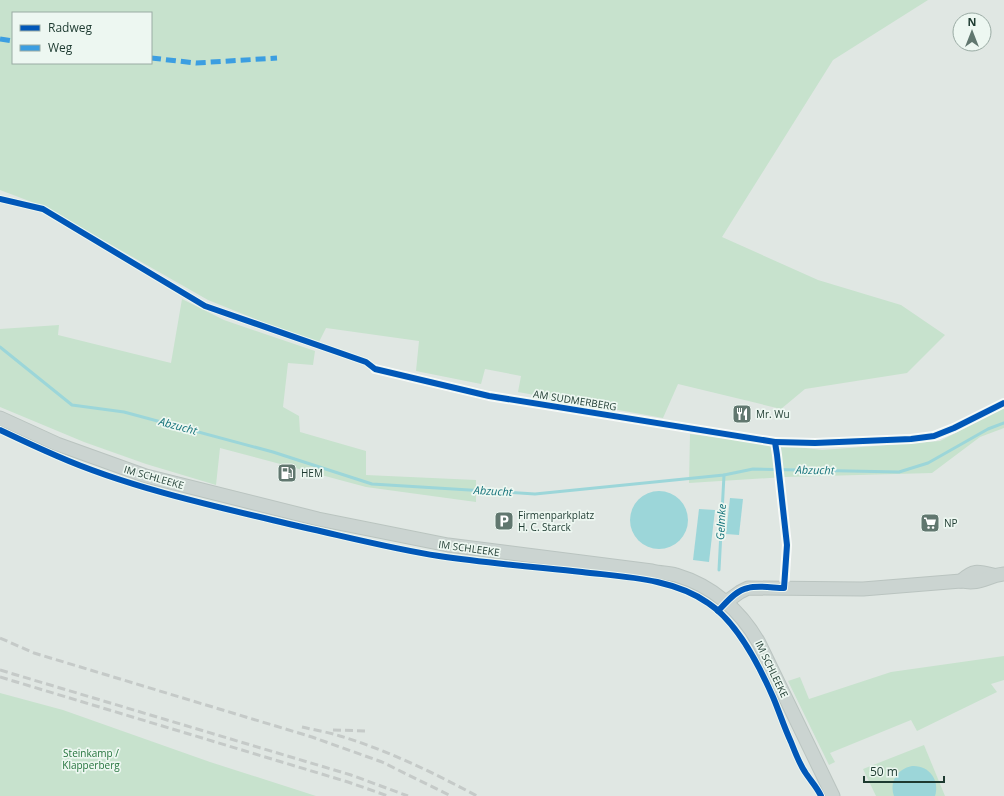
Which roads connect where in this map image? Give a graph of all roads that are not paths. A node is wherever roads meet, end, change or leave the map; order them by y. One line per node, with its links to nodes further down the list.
1 (375, 369): 4 (street, AM SUDMERBERG)
2 (1004, 403): 4 (street, AM SUDMERBERG)
3 (0, 418): 7 (main road, IM SCHLEEKE)
4 (775, 442): 6 (street)
5 (998, 574): 6 (main road)
6 (784, 588): 7 (main road)
7 (726, 602): 8 (main road, IM SCHLEEKE)
8 (833, 796)

